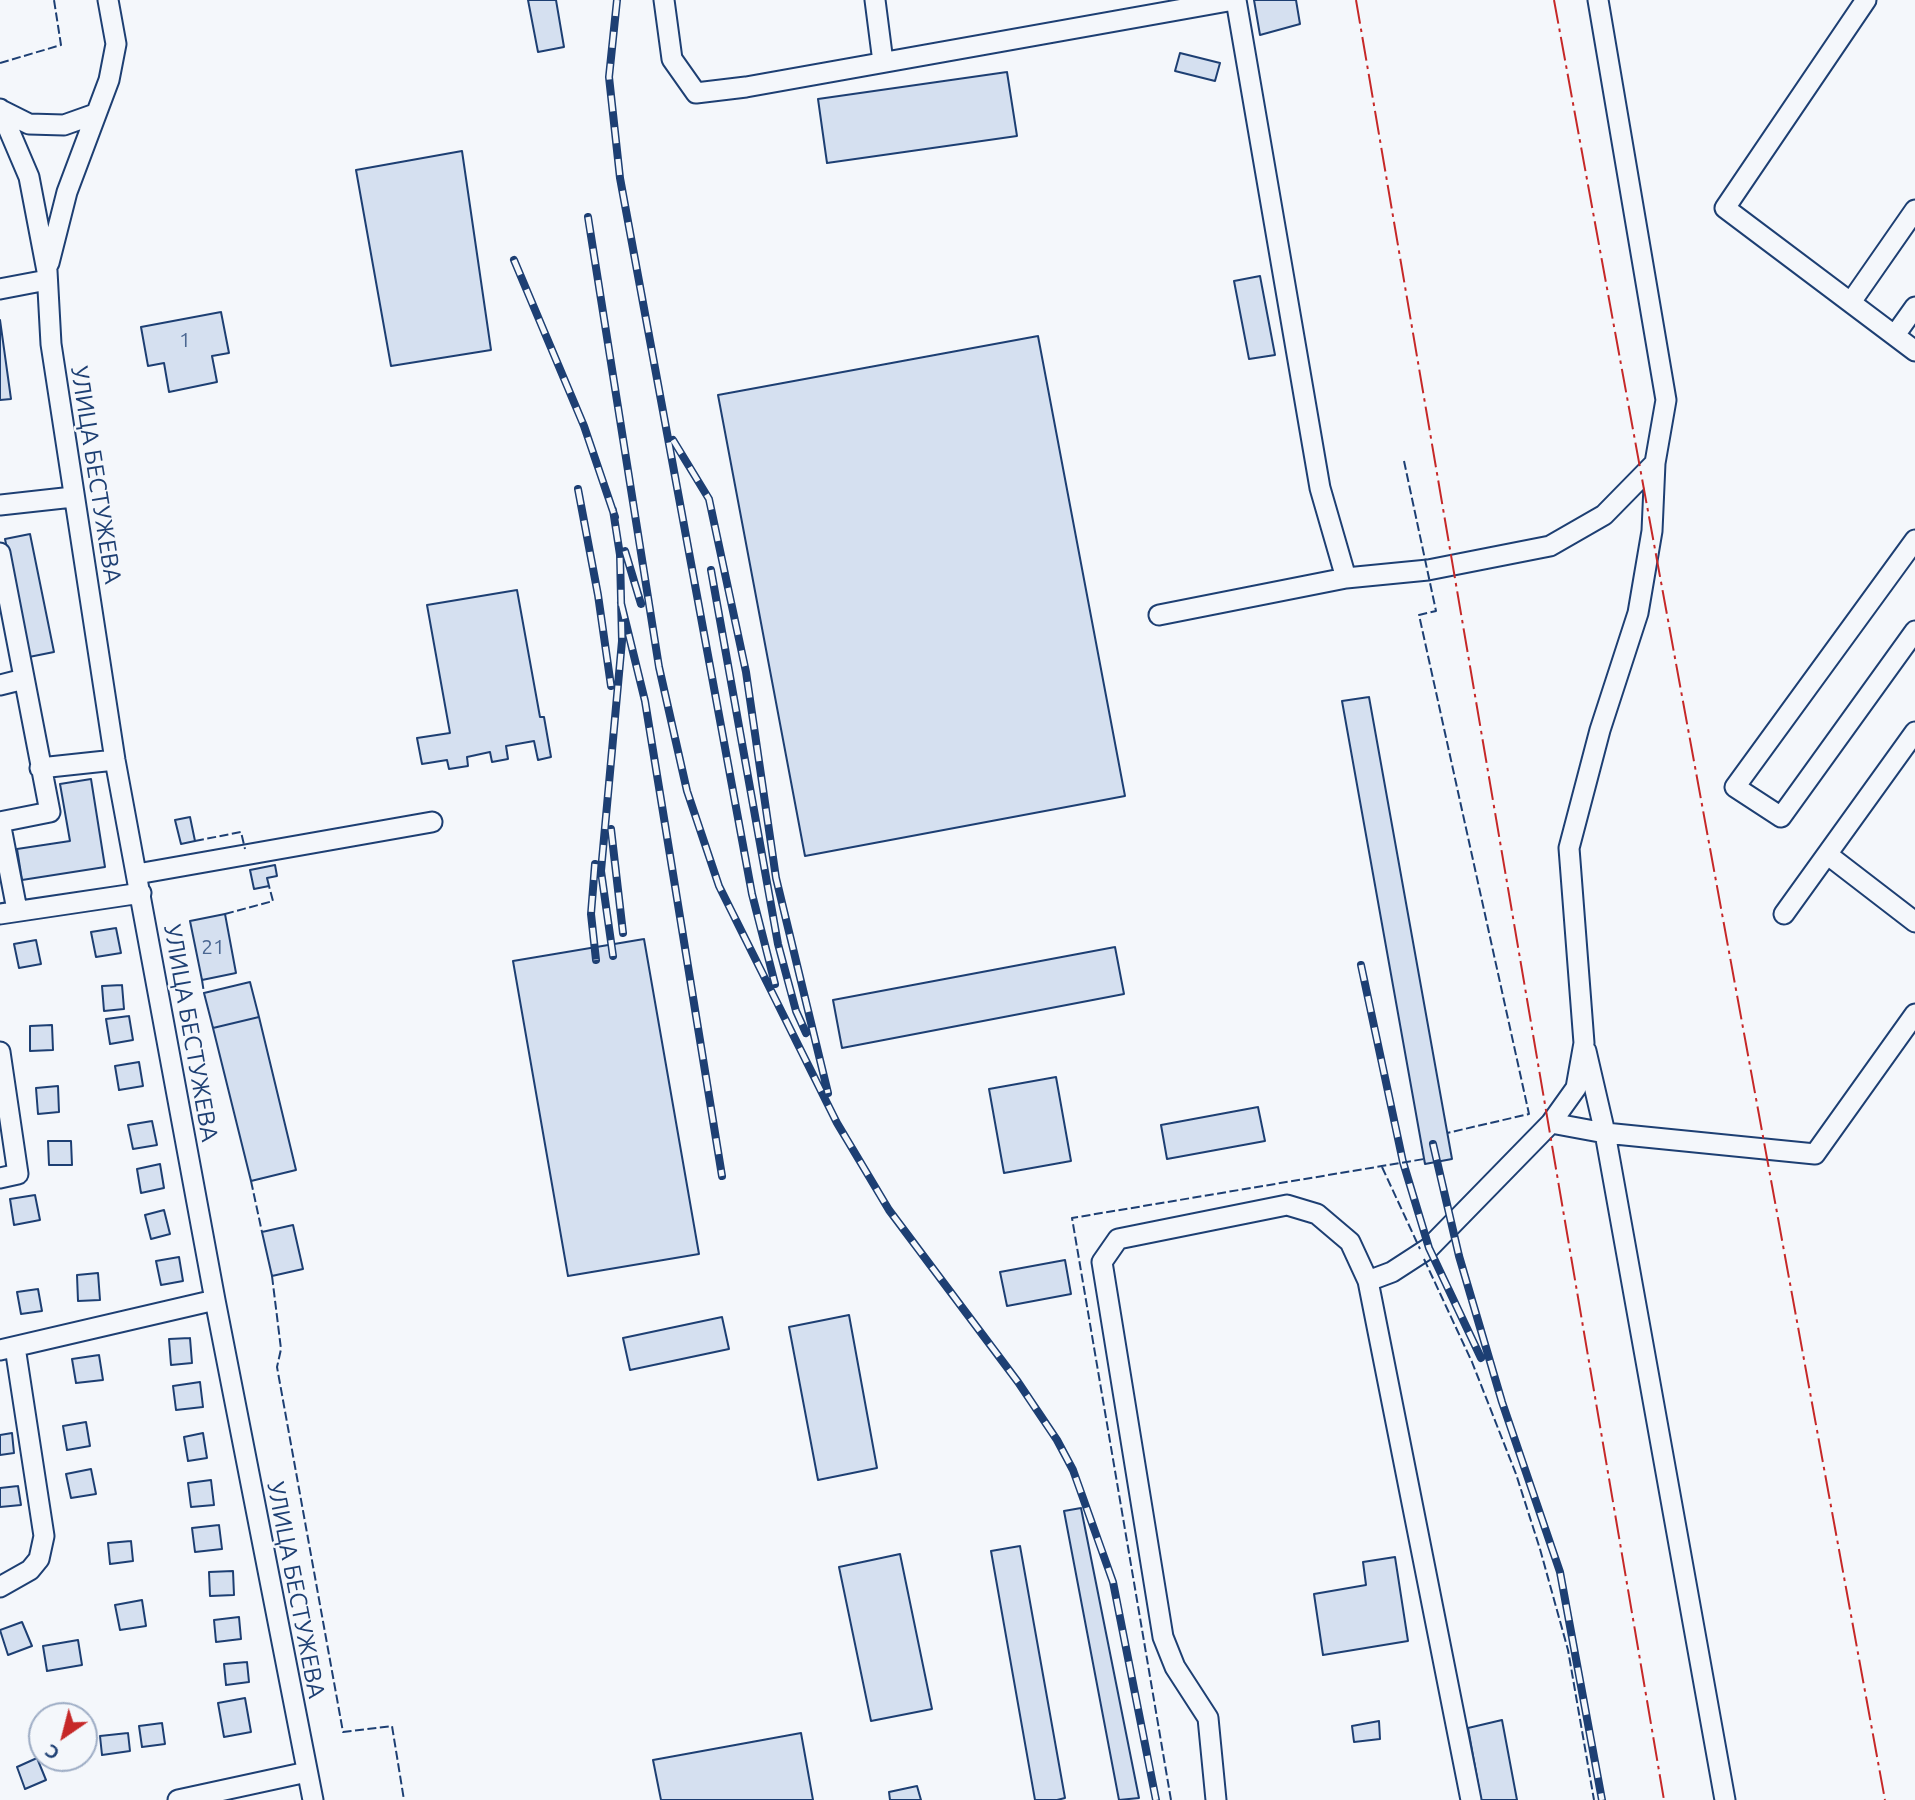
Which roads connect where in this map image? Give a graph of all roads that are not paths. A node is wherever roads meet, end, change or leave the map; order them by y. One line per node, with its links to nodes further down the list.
1 (108, 0): 9 (street)
2 (664, 0): 7 (street)
3 (875, 0): 7 (street)
4 (1235, 0): 7 (street); 22 (street)
5 (1598, 0): 17 (street)
6 (1866, 0): 13 (street)
7 (883, 62)
8 (1, 111): 9 (street); 11 (street)
9 (95, 114): 11 (street)
10 (1915, 210): 13 (street)
11 (47, 276): 12 (street); 18 (street, УЛИЦА БЕСТУЖЕВА)
12 (0, 289)
13 (1852, 302): 15 (street)
14 (1915, 307): 15 (street)
15 (1895, 335): 16 (street)
16 (1915, 351)
17 (1656, 463): 22 (street); 38 (street)
18 (73, 497): 19 (street); 28 (street, УЛИЦА БЕСТУЖЕВА)
19 (0, 505)
20 (1915, 541): 24 (street)
21 (0, 553): 25 (street)
22 (1346, 578): 23 (street)
23 (1159, 615)
24 (1915, 631)
25 (24, 679): 26 (street); 29 (street)
26 (0, 685)
27 (1915, 732): 32 (street)
28 (116, 760): 29 (street); 33 (street, УЛИЦА БЕСТУЖЕВА)
29 (40, 768): 30 (street)
30 (0, 822): 34 (street)
31 (432, 822): 33 (street)
32 (1828, 855): 35 (street); 36 (street)
33 (139, 883): 34 (street); 44 (street, УЛИЦА БЕСТУЖЕВА)
34 (8, 912)
35 (1784, 914)
36 (1915, 922)
37 (1915, 1014): 41 (street)
38 (1584, 1043): 40 (street); 41 (street)
39 (0, 1052): 42 (street)
40 (1551, 1123): 41 (street); 43 (street)
41 (1605, 1133): 52 (street)
42 (0, 1178)
43 (1368, 1281): 50 (street); 51 (street)
44 (215, 1300): 45 (street); 47 (street, УЛИЦА БЕСТУЖЕВА)
45 (7, 1348): 46 (street)
46 (0, 1587)
47 (307, 1772): 48 (street); 49 (street, УЛИЦА БЕСТУЖЕВА)
48 (178, 1800)
49 (313, 1800)
50 (1216, 1800)
51 (1471, 1800)
52 (1725, 1800)

